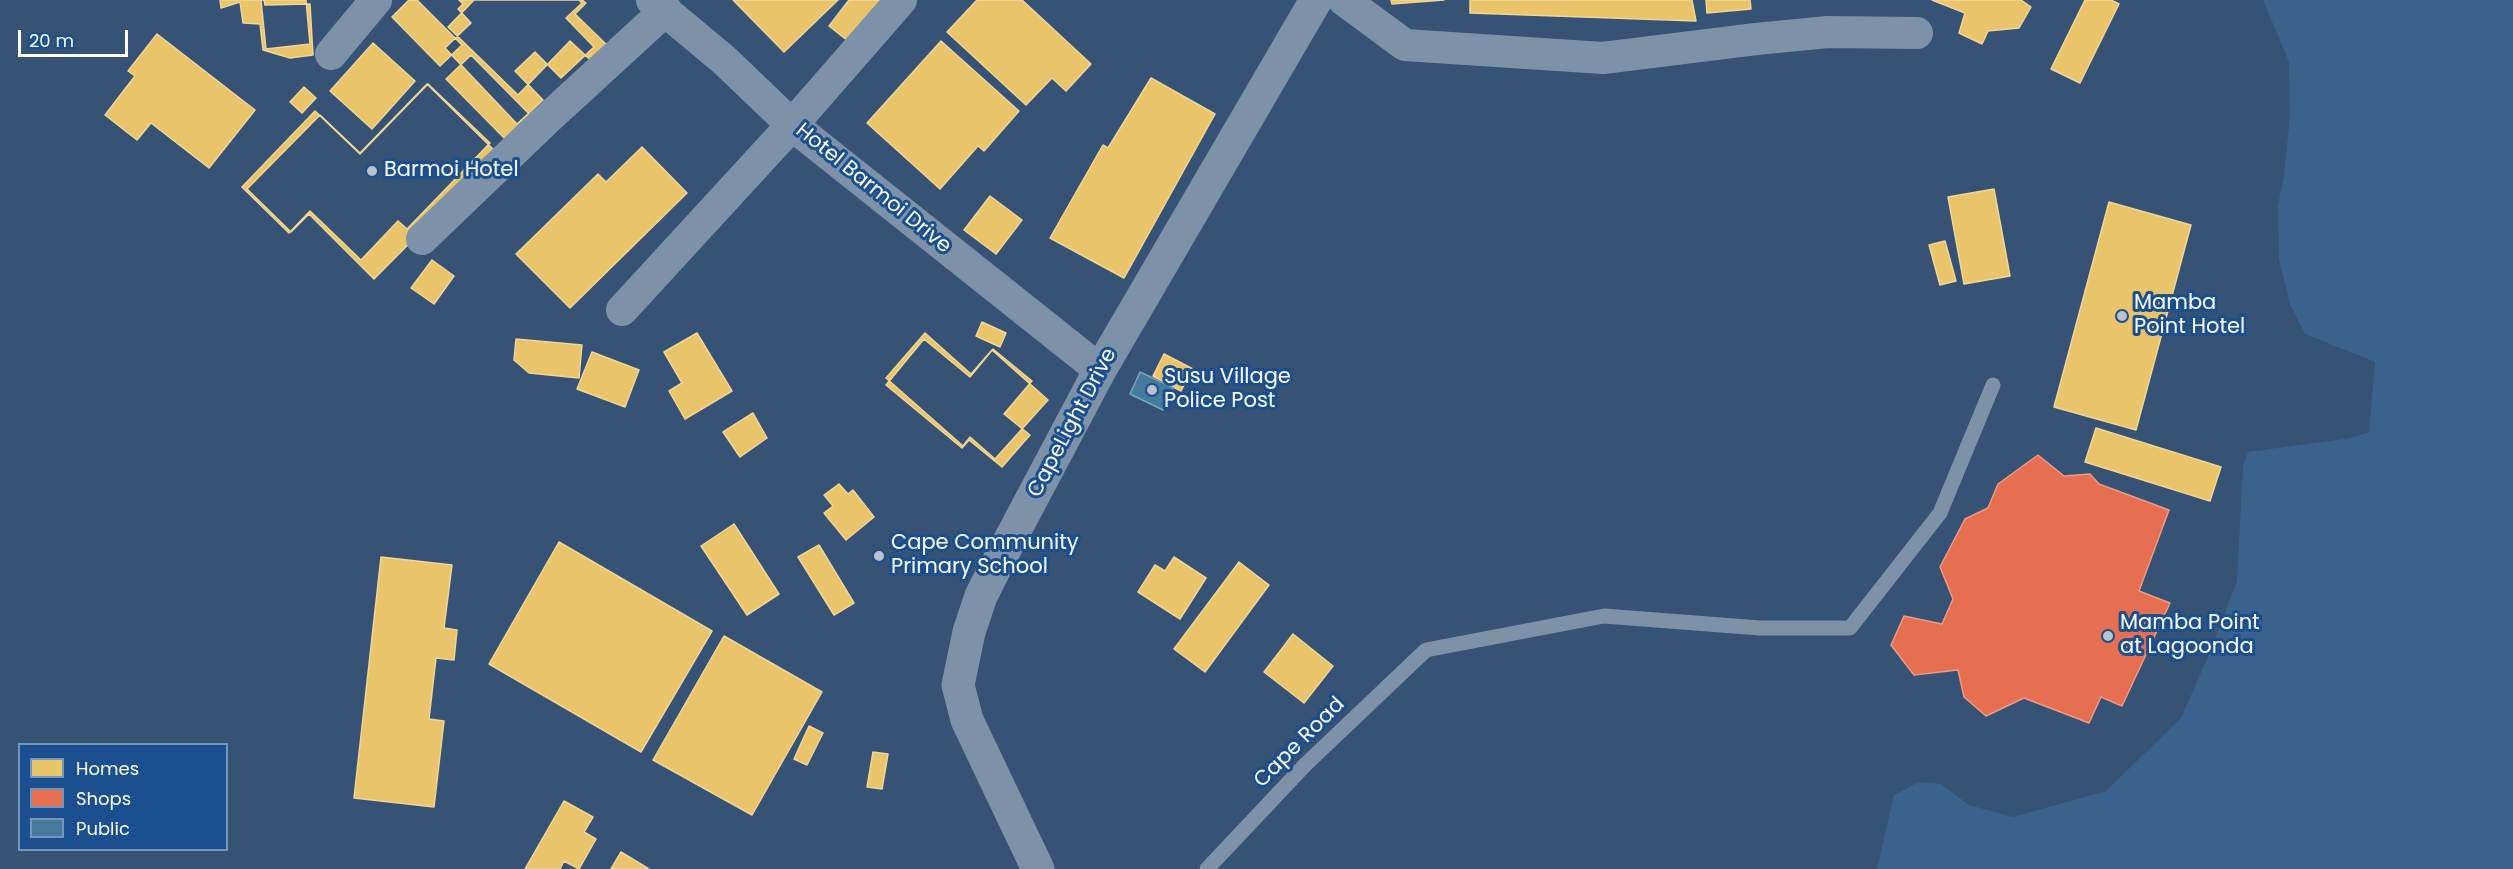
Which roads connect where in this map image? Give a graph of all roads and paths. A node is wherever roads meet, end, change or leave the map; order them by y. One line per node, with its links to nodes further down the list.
1 (376, 0): 7 (street)
2 (901, 0): 8 (street)
3 (1316, 0): 11 (street, CapeLight Drive)
4 (1344, 0): 6 (street)
5 (659, 5): 8 (street, Hotel Barmoi Drive); 9 (street)
6 (1917, 33)
7 (331, 54)
8 (792, 125): 10 (street); 11 (street, Hotel Barmoi Drive)
9 (422, 238)
10 (622, 310)
11 (1100, 370): 13 (street, CapeLight Drive)
12 (1993, 385): 14 (lane, Cape Road)
13 (1038, 869)
14 (1207, 869)

